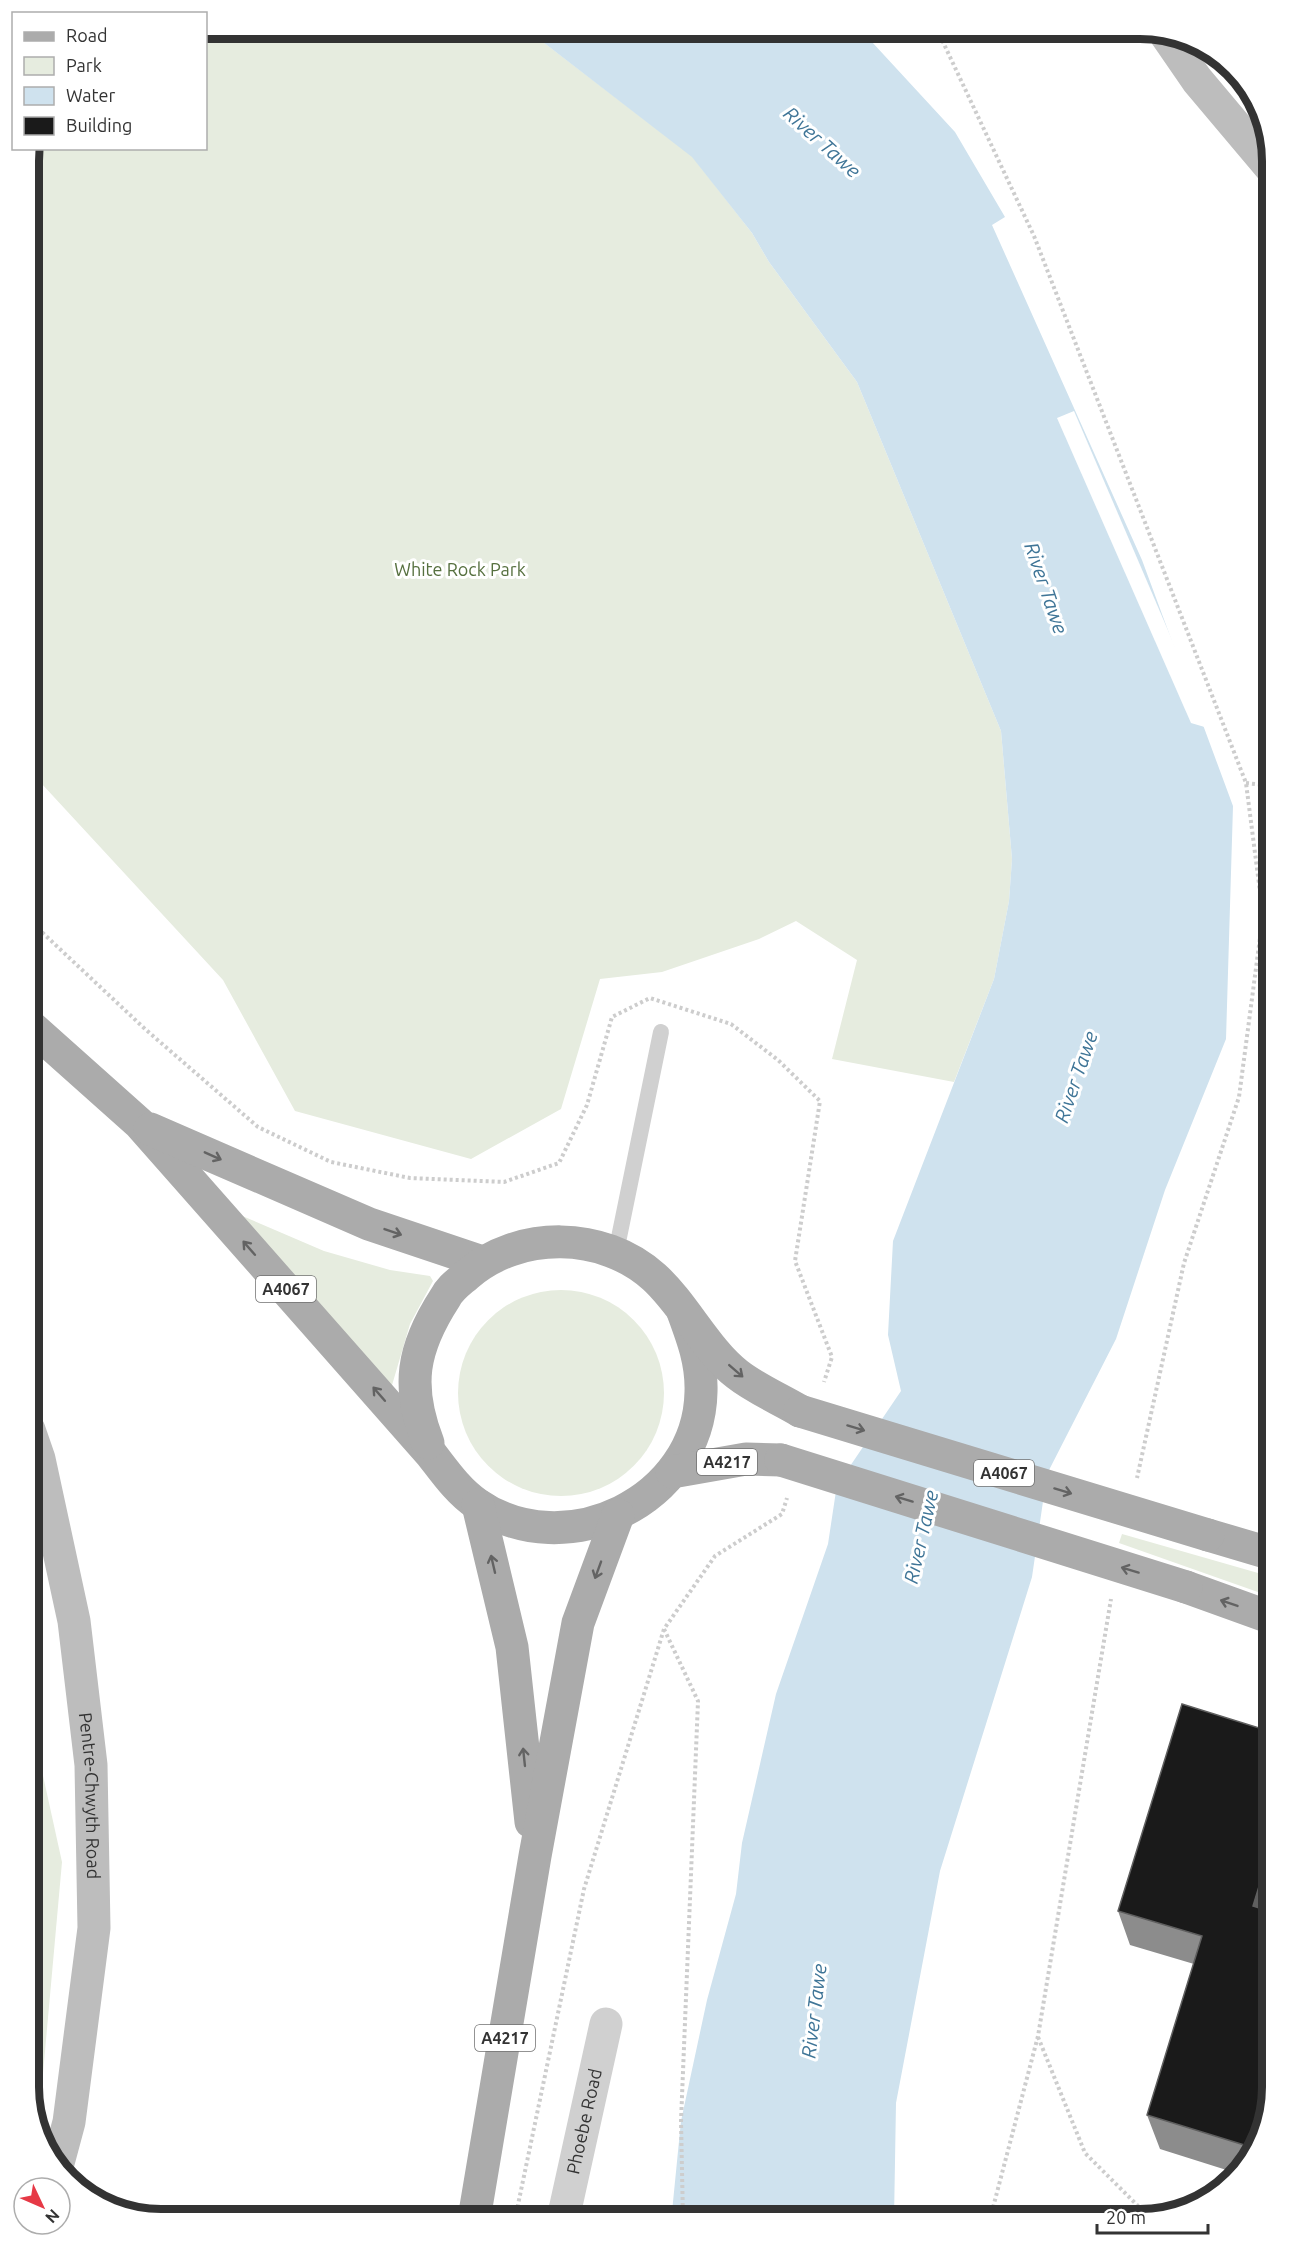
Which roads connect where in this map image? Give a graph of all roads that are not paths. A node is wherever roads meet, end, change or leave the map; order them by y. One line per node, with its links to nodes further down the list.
1 (1172, 43): 2 (main road)
2 (1262, 157)
3 (661, 1032): 6 (lane)
4 (39, 1034): 5 (main road, A4067)
5 (140, 1124): 7 (main road, A4067, one-way to 7); 9 (main road, A4067, one-way to 5)
6 (616, 1252): 7 (main road, A4067); 8 (main road, A4067)
7 (482, 1262): 9 (main road, A4067)
8 (683, 1312): 11 (main road, A4067); 14 (main road, A4067, one-way to 14, bridge)
9 (431, 1454): 12 (main road, A4067)
10 (39, 1458): 18 (main road, Pentre-Chwyth Road)
11 (672, 1472): 13 (main road, A4067); 15 (main road, A4217, one-way to 11, bridge)
12 (478, 1505): 13 (main road, A4067); 16 (main road, A4217, one-way to 12)
13 (618, 1515): 16 (main road, A4217, one-way to 16)
14 (1262, 1551)
15 (1262, 1614)
16 (535, 1856): 19 (main road, A4217)
17 (606, 2024): 20 (street, Phoebe Road)
18 (60, 2155)
19 (476, 2209)
20 (565, 2209)

